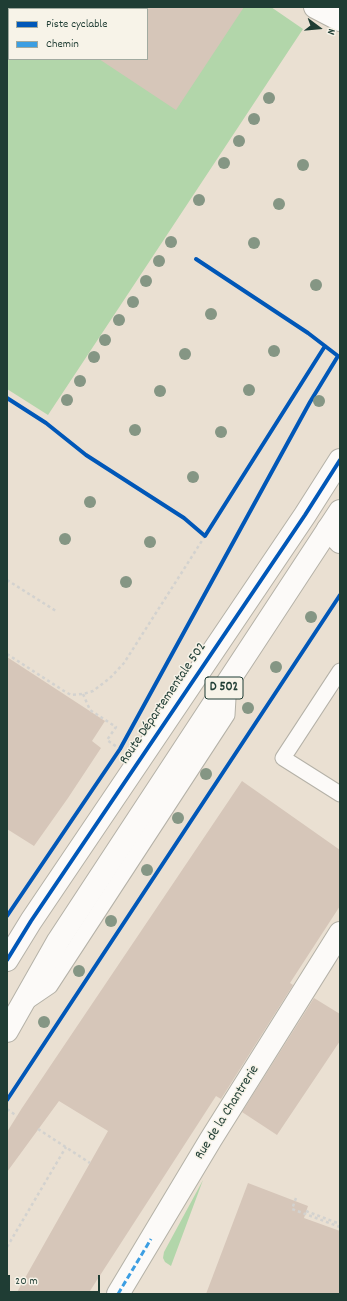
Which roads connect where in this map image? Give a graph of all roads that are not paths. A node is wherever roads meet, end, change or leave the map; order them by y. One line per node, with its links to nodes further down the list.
1 (315, 7): 2 (main road)
2 (338, 19)
3 (340, 460): 9 (main road, Route Départementale 502 / D 502)
4 (340, 511): 5 (main road, D 502)
5 (334, 536): 10 (main road, D 502)
6 (340, 671): 7 (lane)
7 (340, 794)
8 (340, 933): 11 (main road, Rue de la Chantrerie)
9 (7, 960)
10 (7, 1031)
11 (118, 1294)

